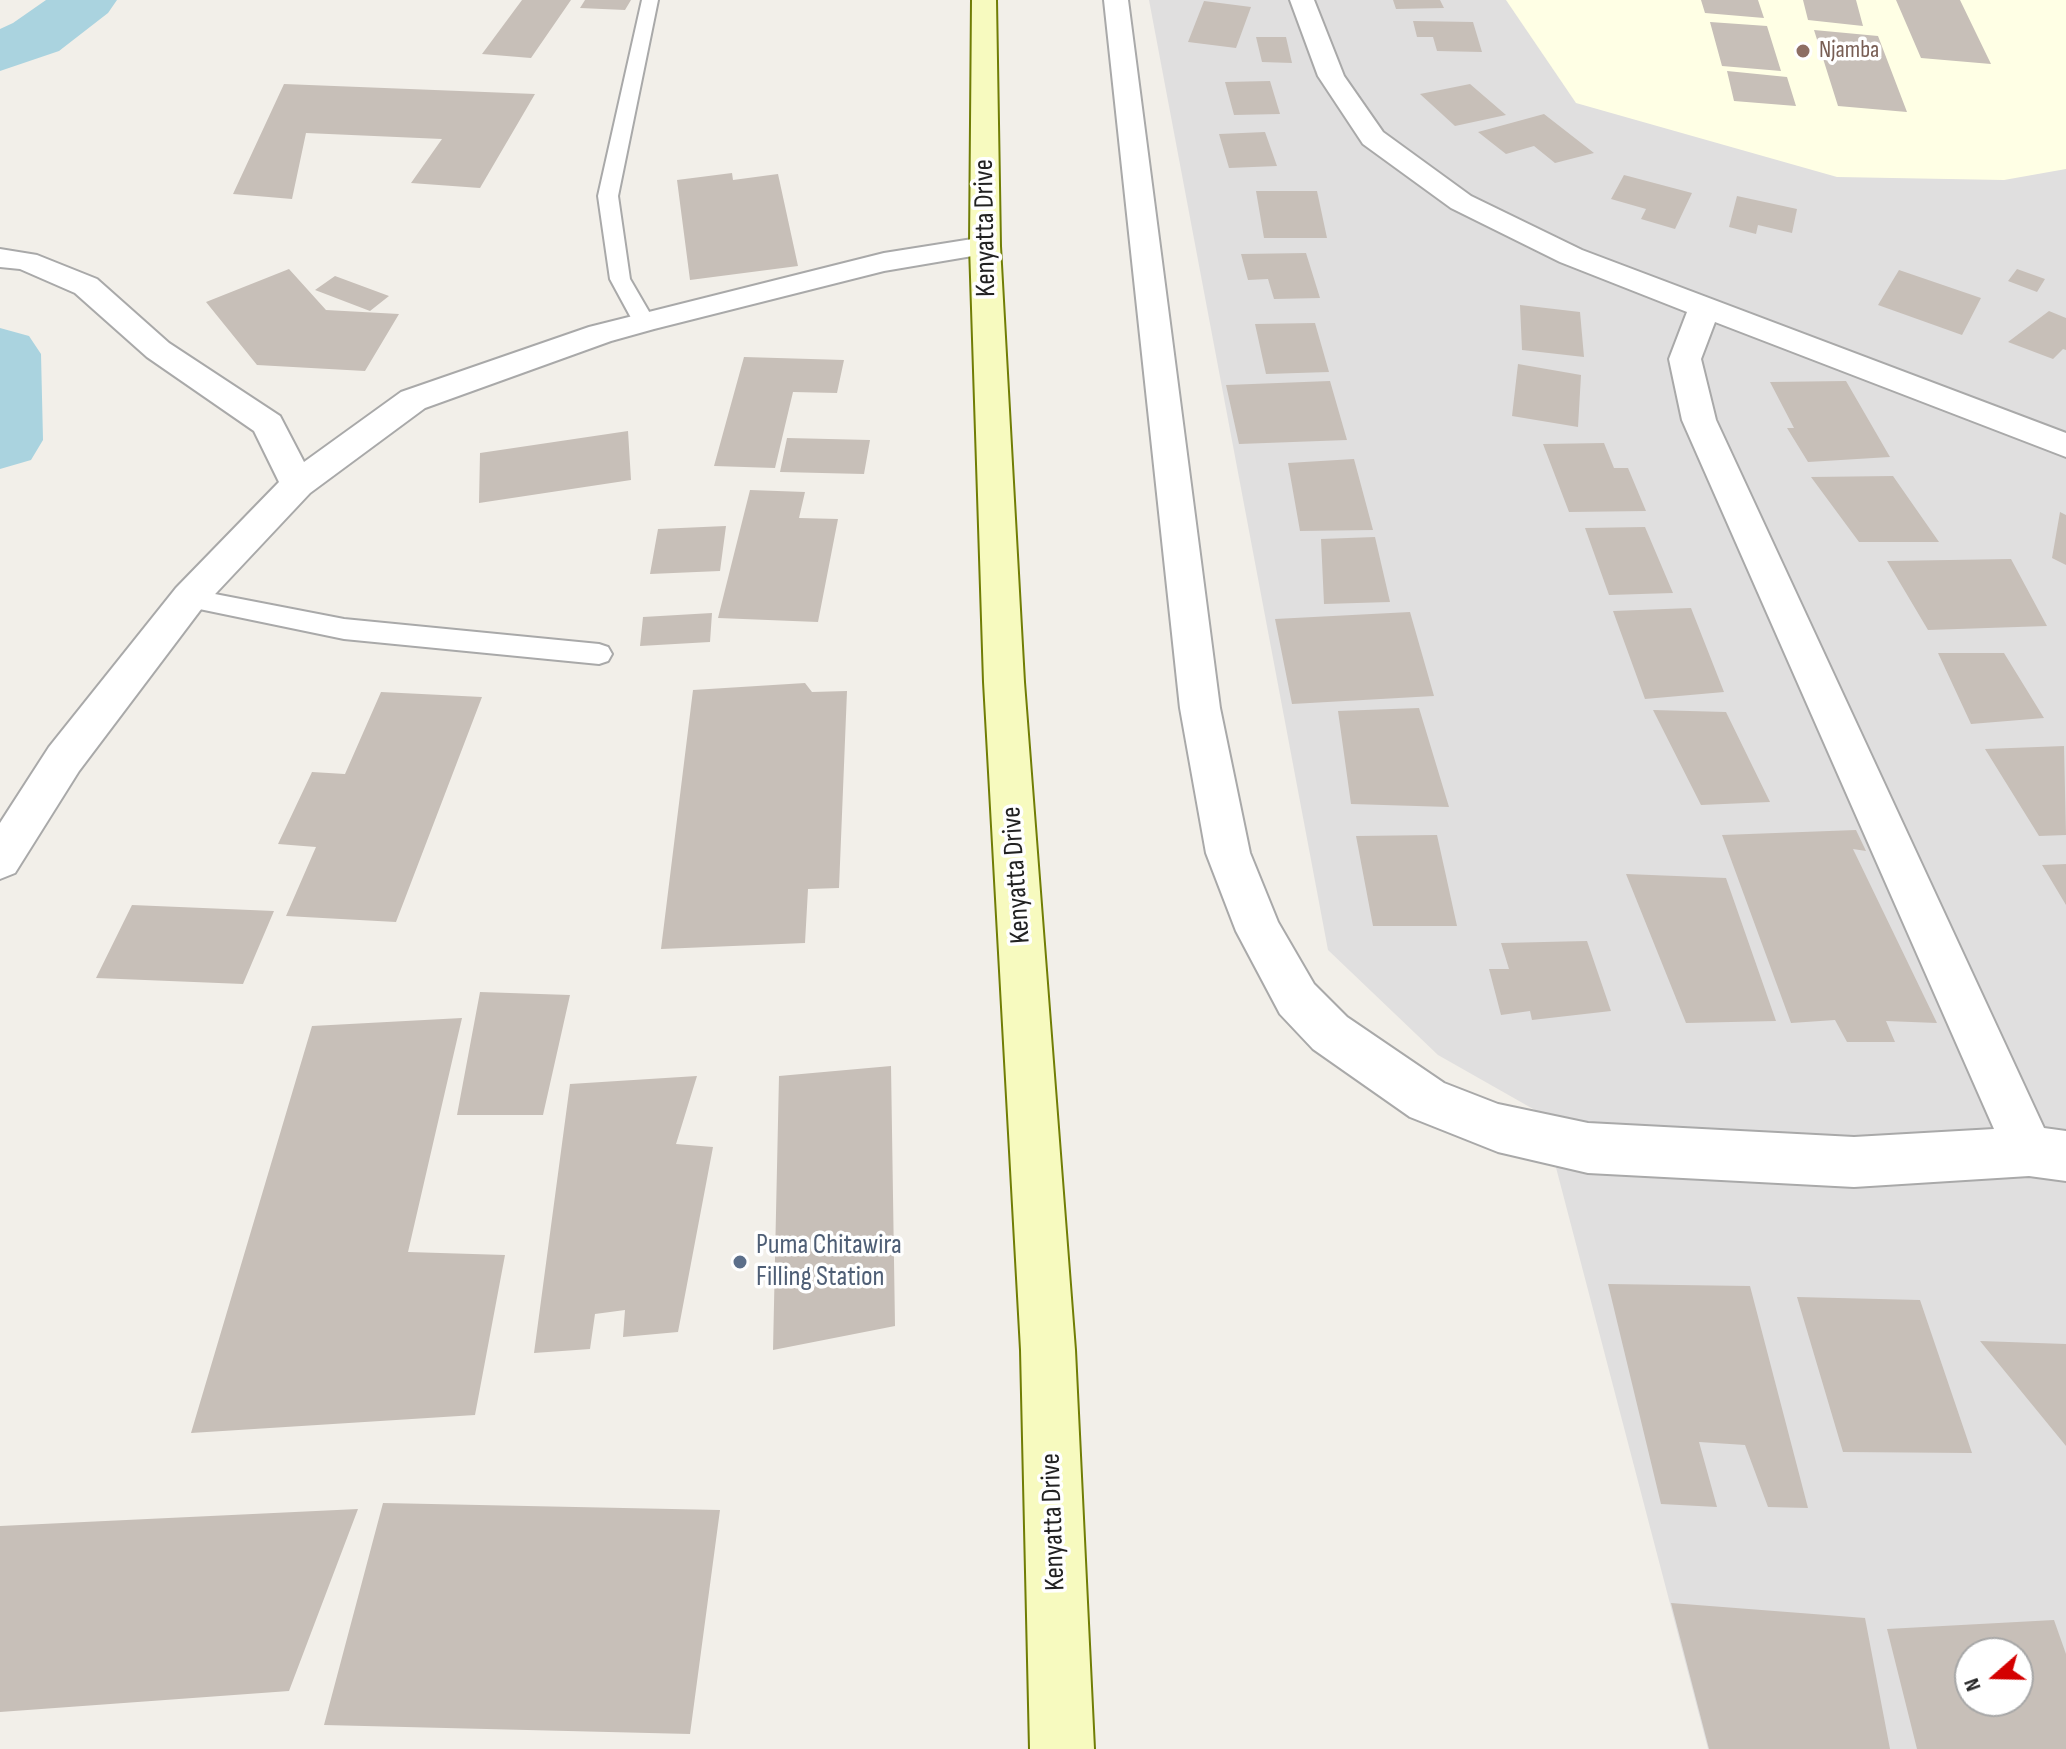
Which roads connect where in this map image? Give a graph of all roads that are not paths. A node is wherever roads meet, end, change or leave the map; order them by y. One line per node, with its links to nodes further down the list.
1 (650, 0): 8 (lane)
2 (984, 0): 5 (main road, Kenyatta Drive)
3 (1116, 0): 14 (street)
4 (1302, 0): 7 (street)
5 (985, 246): 8 (street); 15 (main road, Kenyatta Drive)
6 (0, 258): 10 (street)
7 (1705, 306): 9 (street); 14 (street)
8 (644, 322): 10 (street)
9 (2066, 446)
10 (298, 484): 11 (street)
11 (189, 598): 12 (lane); 13 (street)
12 (599, 654)
13 (0, 860)
14 (2048, 1154)
15 (1062, 1749)

